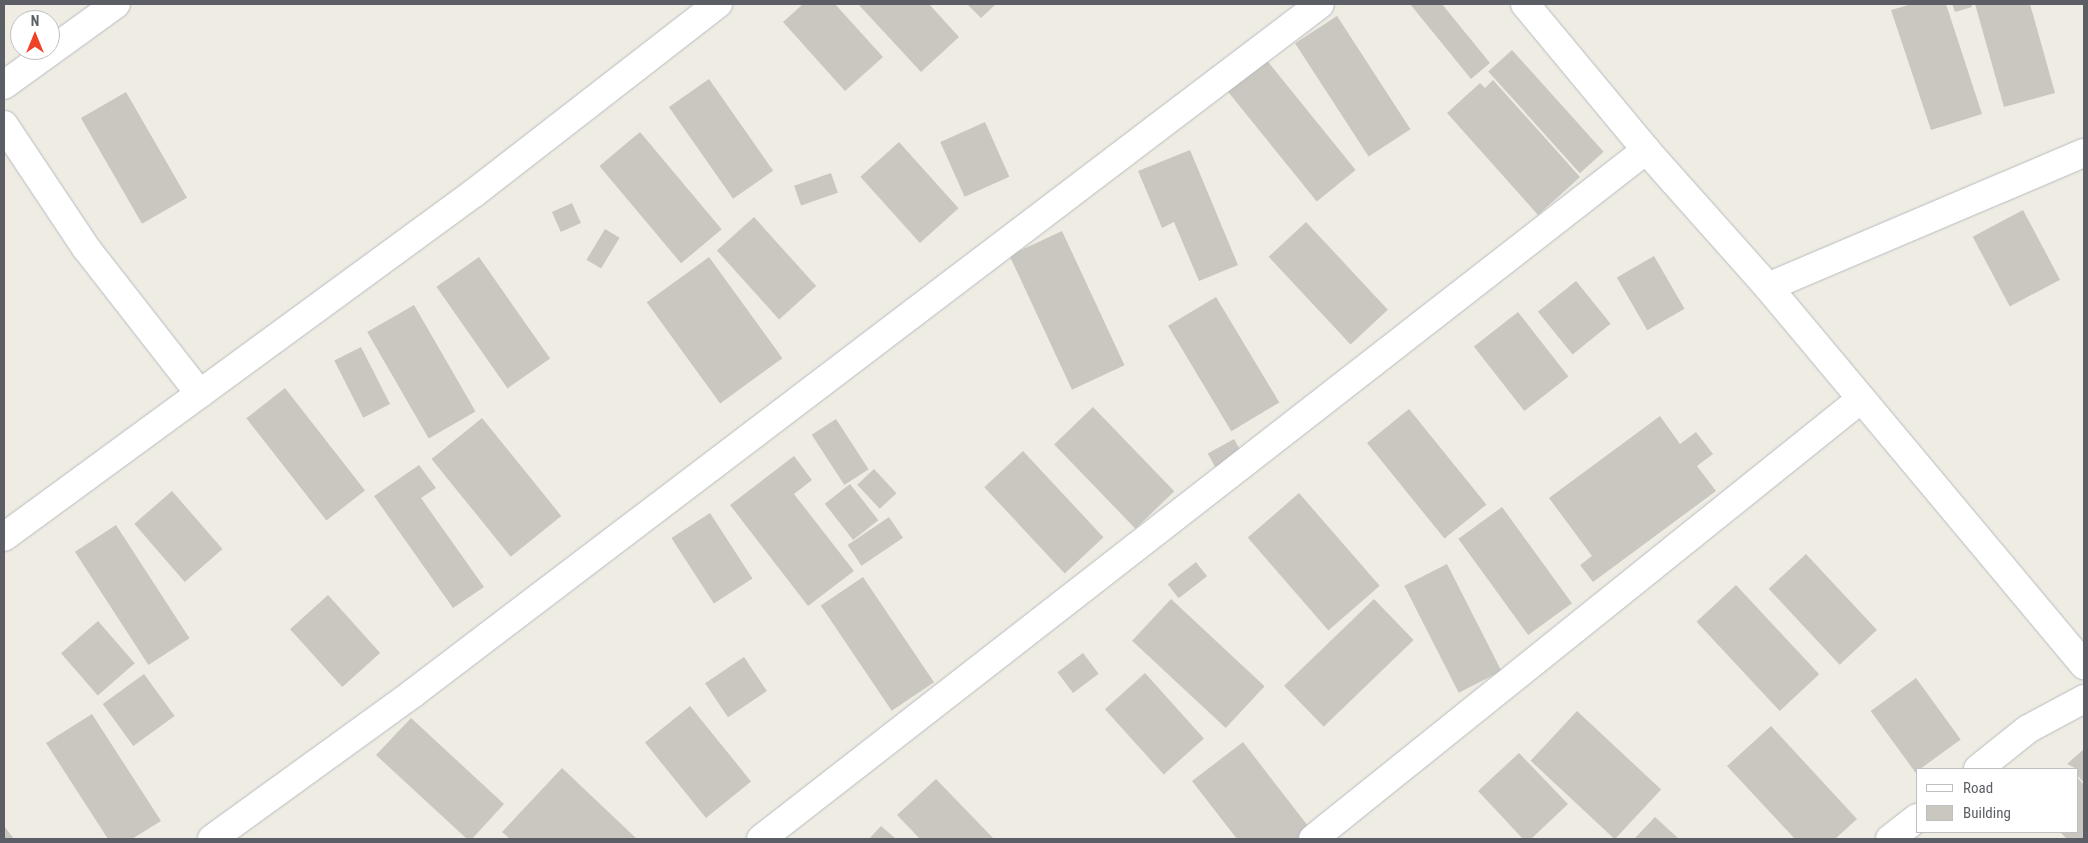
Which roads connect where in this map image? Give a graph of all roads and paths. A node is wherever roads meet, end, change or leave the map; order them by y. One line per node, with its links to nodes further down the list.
1 (116, 4): 5 (street)
2 (718, 4): 10 (street)
3 (1320, 4): 17 (street)
4 (1525, 4): 7 (street)
5 (4, 85)
6 (4, 125): 10 (street)
7 (1646, 150): 9 (street); 18 (street)
8 (2084, 153): 9 (street)
9 (1768, 287): 11 (street)
10 (200, 394): 12 (street)
11 (1861, 399): 13 (street); 19 (street)
12 (4, 537)
13 (2084, 666)
14 (2084, 699): 15 (street)
15 (1979, 768)
16 (1916, 819): 20 (street)
17 (212, 839)
18 (761, 839)
19 (1313, 839)
20 (1890, 839)

